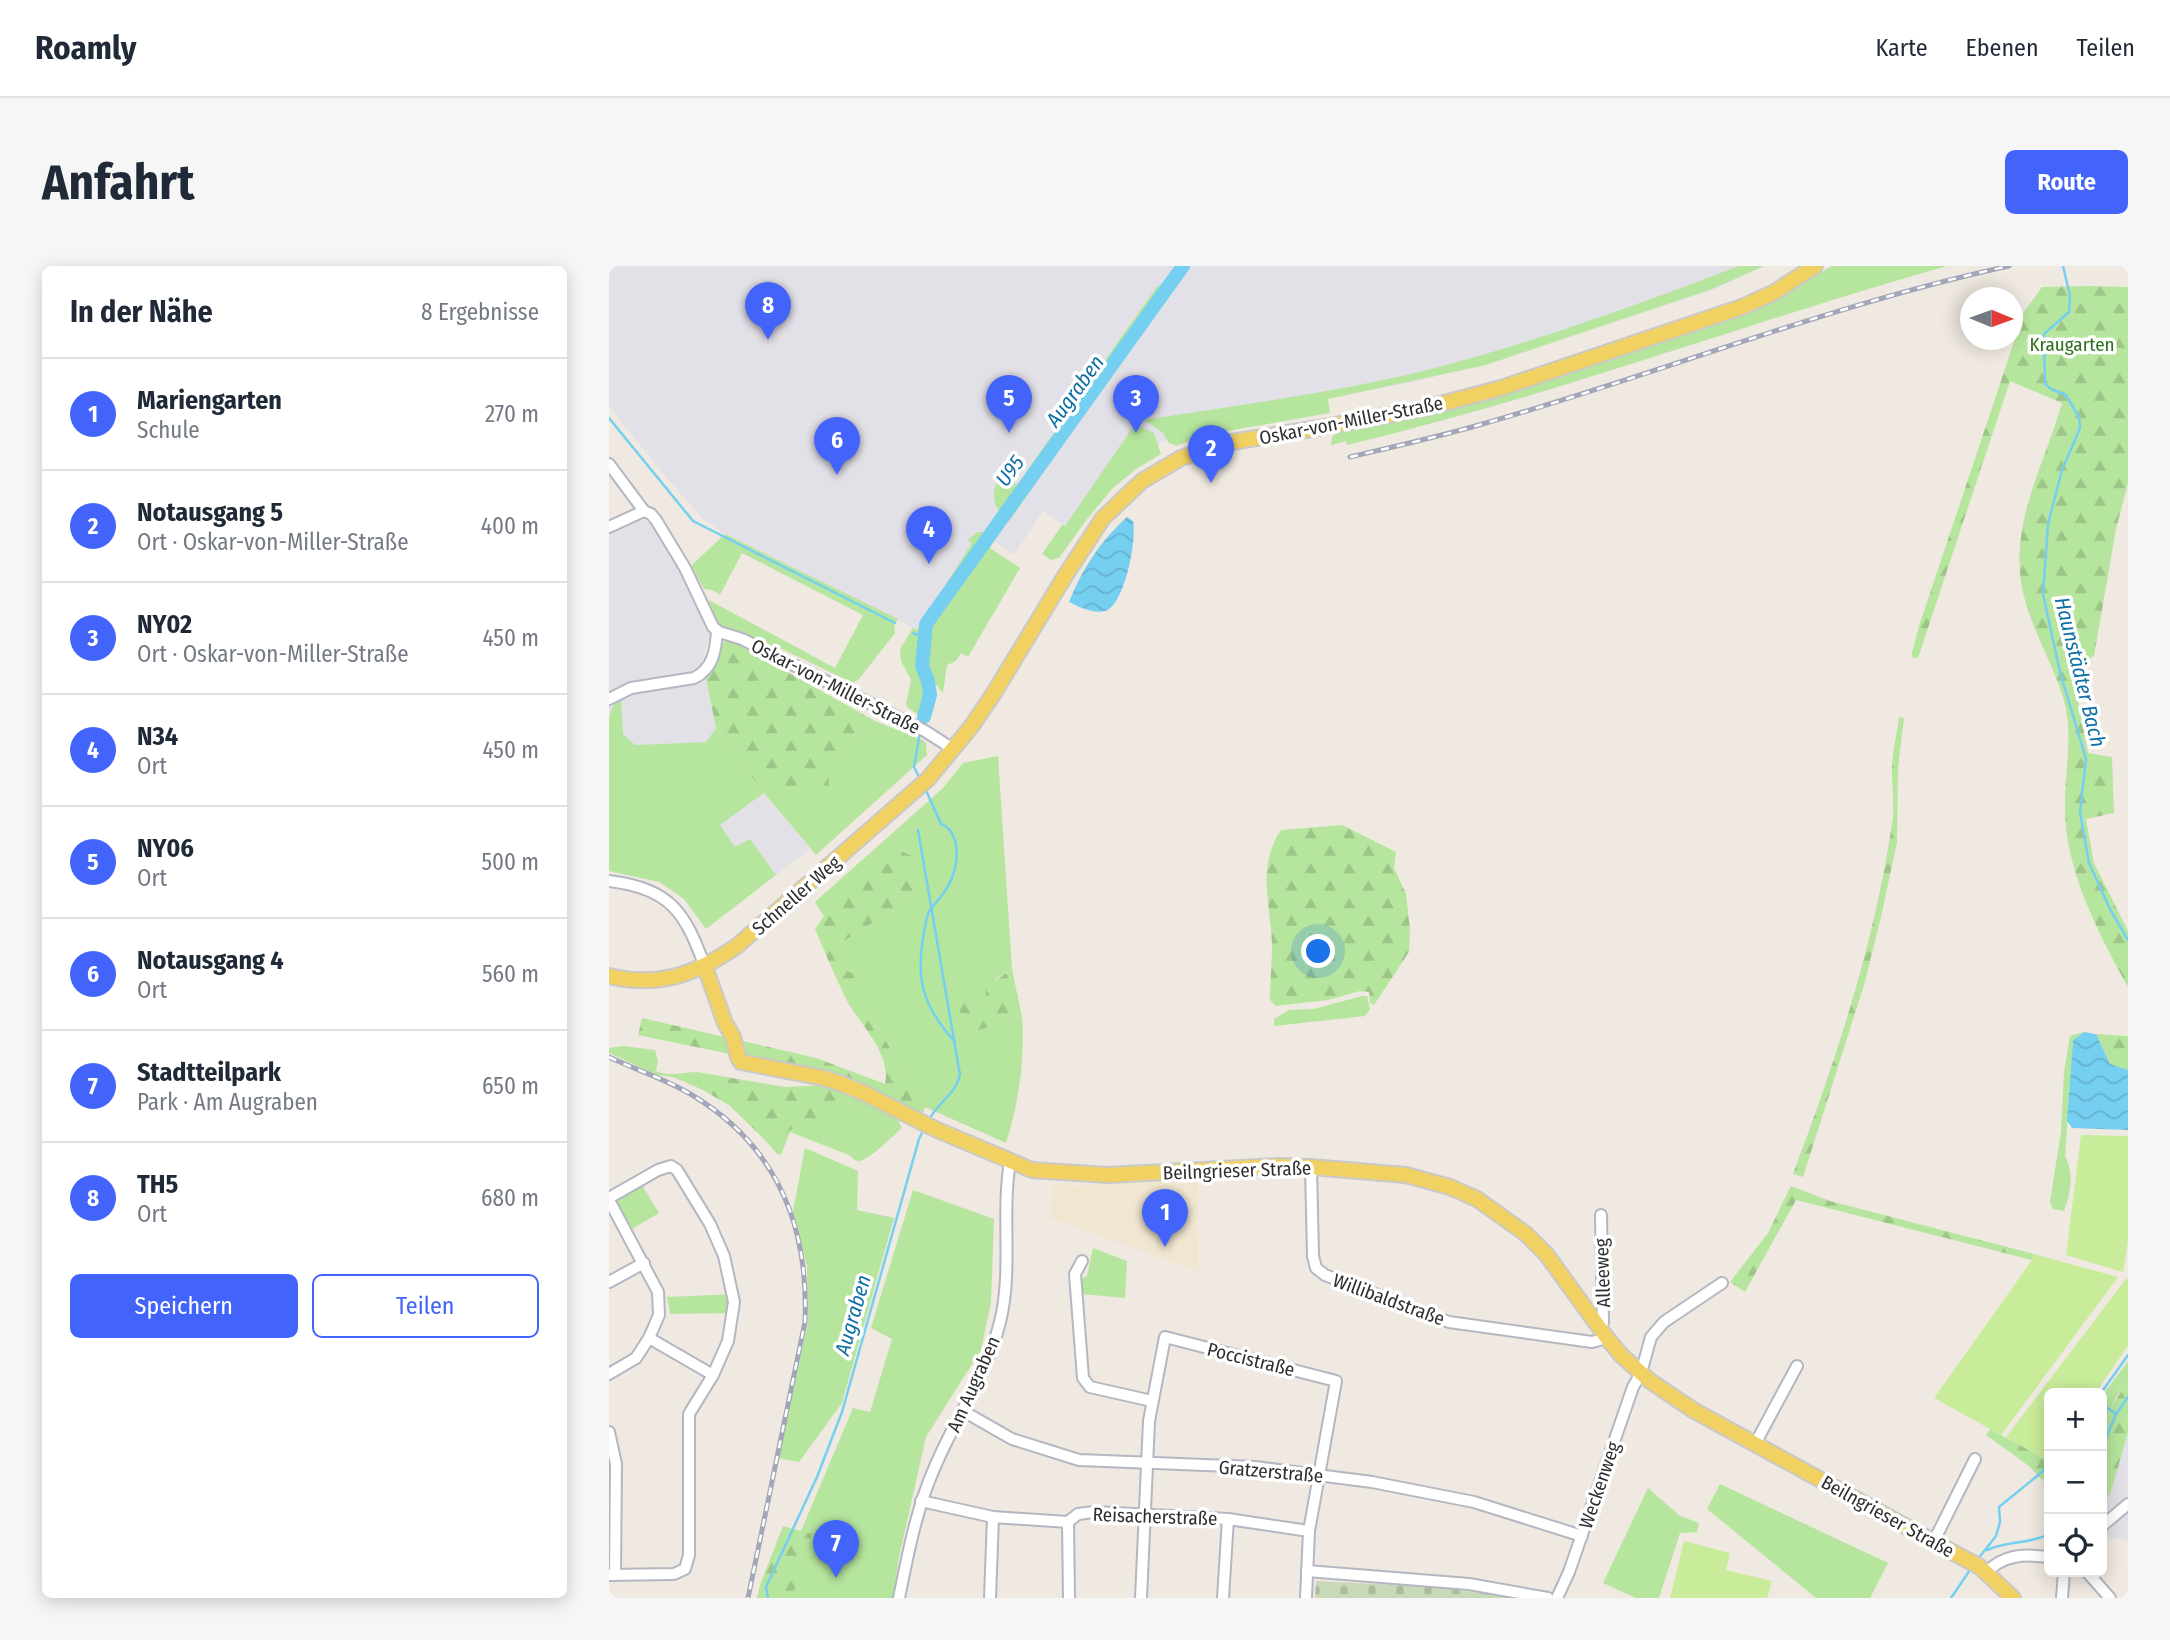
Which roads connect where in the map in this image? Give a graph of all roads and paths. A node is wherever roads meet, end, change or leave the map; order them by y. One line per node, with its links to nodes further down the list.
1 (1815, 266): 7 (main road, Oskar-von-Miller-Straße)
2 (609, 464): 3 (street)
3 (644, 511): 4 (street); 5 (street)
4 (609, 527)
5 (717, 630): 6 (street); 7 (street, Oskar-von-Miller-Straße)
6 (609, 699)
7 (953, 749): 9 (main road, Schneller Weg)
8 (609, 881): 9 (street)
9 (705, 967): 10 (main road, Schneller Weg); 11 (main road, Beilngrieser Straße)
10 (609, 976)
11 (1010, 1162): 12 (main road, Beilngrieser Straße); 26 (street, Am Augraben)
12 (1311, 1167): 19 (main road, Beilngrieser Straße); 19 (street, Willibaldstraße)
13 (609, 1199): 16 (street); 24 (street)
14 (1601, 1215): 19 (street, Alleeweg)
15 (1082, 1261): 25 (street)
16 (644, 1263): 17 (street); 20 (street)
17 (609, 1282)
18 (1722, 1283): 22 (street, Weckenweg)
19 (1604, 1335): 22 (main road, Beilngrieser Straße)
20 (649, 1338): 23 (street); 24 (street)
21 (1797, 1366): 28 (street)
22 (1641, 1373): 28 (main road, Beilngrieser Straße); 40 (street, Weckenweg)
23 (609, 1374)
24 (713, 1374): 45 (street)
25 (1152, 1401): 30 (street); 31 (street, Poccistraße)
26 (963, 1411): 30 (street, Gratzerstraße); 32 (street, Am Augraben)
27 (609, 1432): 45 (street)
28 (1755, 1444): 41 (main road, Beilngrieser Straße)
29 (1975, 1459): 41 (street)
30 (1146, 1462): 31 (street, Gratzerstraße); 34 (street)
31 (1319, 1475): 39 (street); 40 (street, Gratzerstraße)
32 (921, 1501): 35 (street, Reisacherstraße); 48 (street, Am Augraben)
33 (2128, 1504): 38 (street)
34 (1144, 1514): 36 (street, Reisacherstraße); 37 (street, Reisacherstraße); 51 (street)
35 (993, 1517): 37 (street, Reisacherstraße); 49 (street)
36 (1228, 1519): 39 (street, Reisacherstraße); 52 (street)
37 (1068, 1522): 50 (street)
38 (2107, 1522)
39 (1309, 1531): 44 (street)
40 (1582, 1536): 55 (street, Weckenweg)
41 (1934, 1541): 43 (main road, Beilngrieser Straße)
42 (2044, 1557): 43 (street)
43 (1978, 1567): 56 (main road, Beilngrieser Straße)
44 (1307, 1571): 53 (street); 54 (street)
45 (612, 1575)
46 (2064, 1577): 57 (street)
47 (2091, 1577): 58 (street)
48 (899, 1598)
49 (990, 1598)
50 (1069, 1598)
51 (1141, 1598)
52 (1223, 1598)
53 (1306, 1598)
54 (1548, 1598)
55 (1557, 1598)
56 (2013, 1598)
57 (2062, 1598)
58 (2110, 1598)

